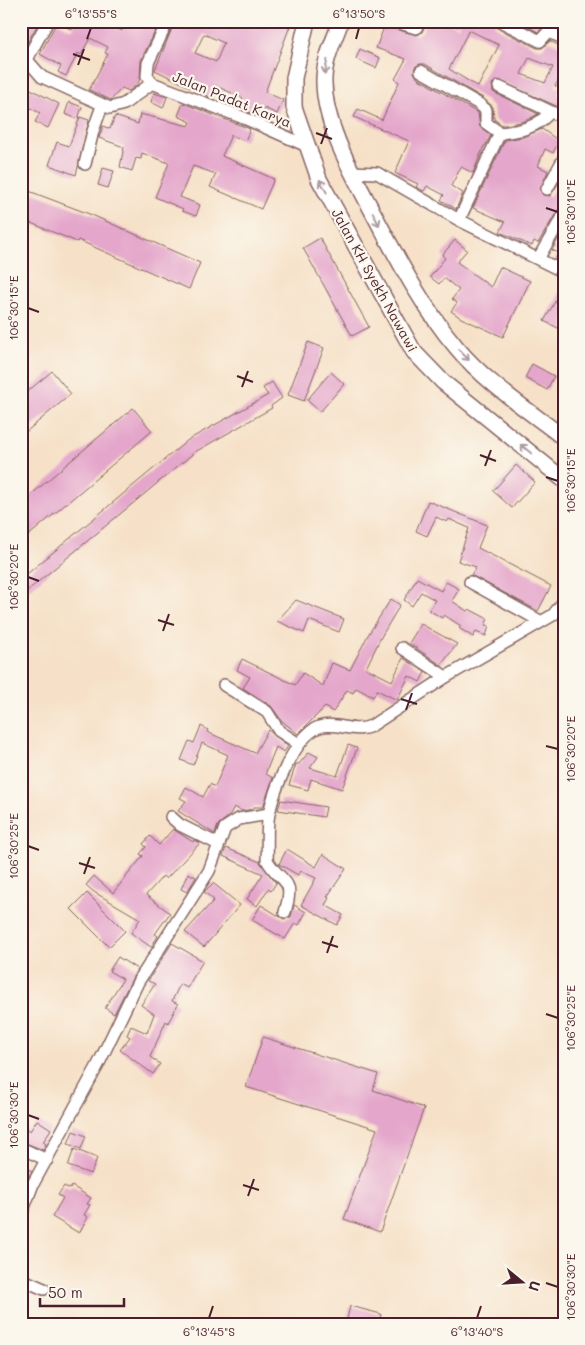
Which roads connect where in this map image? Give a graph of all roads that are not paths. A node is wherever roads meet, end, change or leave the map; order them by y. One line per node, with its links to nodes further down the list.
1 (48, 21): 9 (street)
2 (168, 21): 11 (street)
3 (307, 21): 17 (main road, Jalan KH Syekh Nawawi)
4 (341, 21): 20 (main road, Jalan KH Syekh Nawawi, one-way to 20)
5 (393, 21): 6 (street)
6 (420, 21)
7 (500, 21): 8 (street)
8 (564, 38)
9 (24, 56): 13 (street)
10 (422, 71): 16 (street)
11 (152, 83): 13 (street, Jalan Padat Karya); 17 (street, Jalan Padat Karya)
12 (500, 87): 14 (street)
13 (102, 106): 19 (street)
14 (550, 112): 15 (street); 16 (street)
15 (564, 118)
16 (500, 133): 23 (street)
17 (307, 146): 27 (main road, Jalan KH Syekh Nawawi, one-way to 17)
18 (564, 158): 21 (street)
19 (85, 164)
20 (352, 172): 23 (street); 26 (main road, Jalan KH Syekh Nawawi, one-way to 26)
21 (547, 189)
22 (564, 214): 24 (street)
23 (459, 220): 24 (street)
24 (538, 259): 25 (street)
25 (564, 272)
26 (564, 438)
27 (564, 480)
28 (470, 582): 30 (street)
29 (563, 603): 30 (street)
30 (540, 621): 32 (street)
31 (402, 648): 32 (street)
32 (446, 677): 34 (street)
33 (224, 685): 34 (street)
34 (299, 744): 35 (street)
35 (269, 814): 37 (street); 38 (street)
36 (171, 817): 37 (street)
37 (218, 844): 40 (street)
38 (285, 912)
39 (21, 1148): 40 (street)
40 (46, 1160): 41 (street)
41 (21, 1215)
42 (21, 1279): 43 (street)
43 (44, 1289)

